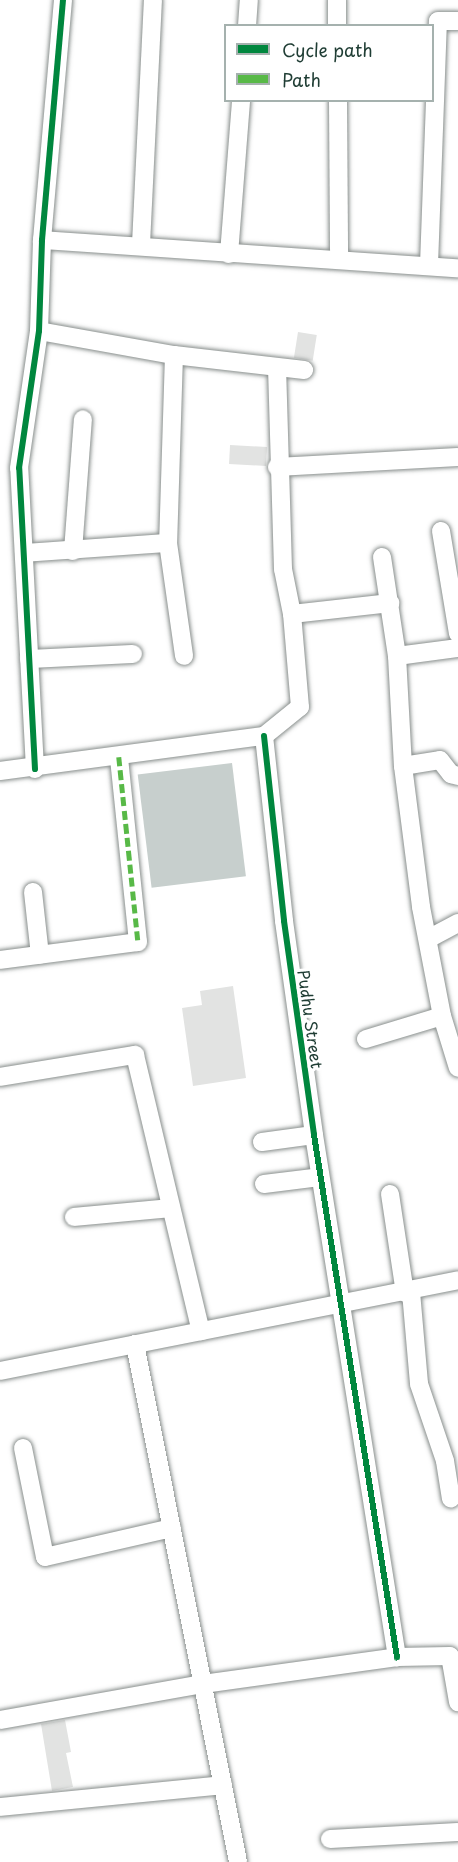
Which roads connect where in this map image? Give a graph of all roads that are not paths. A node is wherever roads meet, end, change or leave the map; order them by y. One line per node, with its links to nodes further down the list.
1 (63, 0): 10 (street)
2 (153, 0): 11 (street)
3 (249, 0): 6 (street)
4 (337, 0): 7 (street)
5 (458, 21): 14 (street)
6 (247, 24)
7 (337, 24)
8 (241, 102): 12 (street)
9 (338, 102): 13 (street)
10 (42, 240): 11 (street); 16 (street)
11 (141, 244): 12 (street)
12 (229, 254): 13 (street)
13 (339, 260): 14 (street)
14 (429, 265): 15 (street)
15 (458, 268)
16 (39, 331): 17 (street); 26 (street)
17 (174, 355): 18 (street); 24 (street)
18 (277, 368): 19 (street); 22 (street)
19 (304, 370)
20 (83, 419): 25 (street)
21 (458, 457): 22 (street)
22 (277, 467): 29 (street)
23 (441, 531): 30 (street)
24 (168, 543): 25 (street); 33 (street)
25 (74, 551): 26 (street)
26 (24, 554): 35 (street)
27 (382, 557): 28 (street)
28 (390, 603): 29 (street); 34 (street)
29 (292, 614): 36 (street)
30 (458, 634)
31 (458, 648): 34 (street)
32 (133, 654): 35 (street)
33 (184, 656)
34 (397, 656): 38 (street)
35 (29, 659): 39 (street)
36 (264, 736): 37 (street); 51 (street, Pudhu Street)
37 (119, 757): 39 (street); 45 (street)
38 (402, 766): 41 (street); 44 (street)
39 (35, 769): 40 (street)
40 (0, 771)
41 (458, 776)
42 (33, 892): 45 (street)
43 (458, 923): 44 (street)
44 (428, 939): 47 (street)
45 (40, 955): 46 (street)
46 (0, 960)
47 (442, 1016): 48 (street); 49 (street)
48 (366, 1039)
49 (458, 1068)
50 (0, 1077): 56 (street)
51 (314, 1135): 52 (street); 53 (street, Pudhu Street)
52 (262, 1142)
53 (320, 1177): 54 (street); 60 (street, Pudhu Street)
54 (264, 1184)
55 (390, 1194): 59 (street)
56 (171, 1208): 57 (street); 61 (street)
57 (74, 1217)
58 (458, 1280): 59 (street)
59 (408, 1293): 60 (street); 65 (street)
60 (339, 1304): 61 (street); 67 (street, Pudhu Street)
61 (201, 1331): 62 (street)
62 (135, 1344): 63 (street); 66 (street)
63 (0, 1371)
64 (23, 1448): 66 (street)
65 (451, 1499)
66 (172, 1528): 68 (street)
67 (397, 1657): 68 (street); 69 (street)
68 (203, 1684): 70 (street); 71 (street)
69 (458, 1702)
70 (0, 1720)
71 (223, 1785): 72 (street); 75 (street)
72 (0, 1807)
73 (458, 1832): 74 (street)
74 (330, 1839)
75 (238, 1862)

